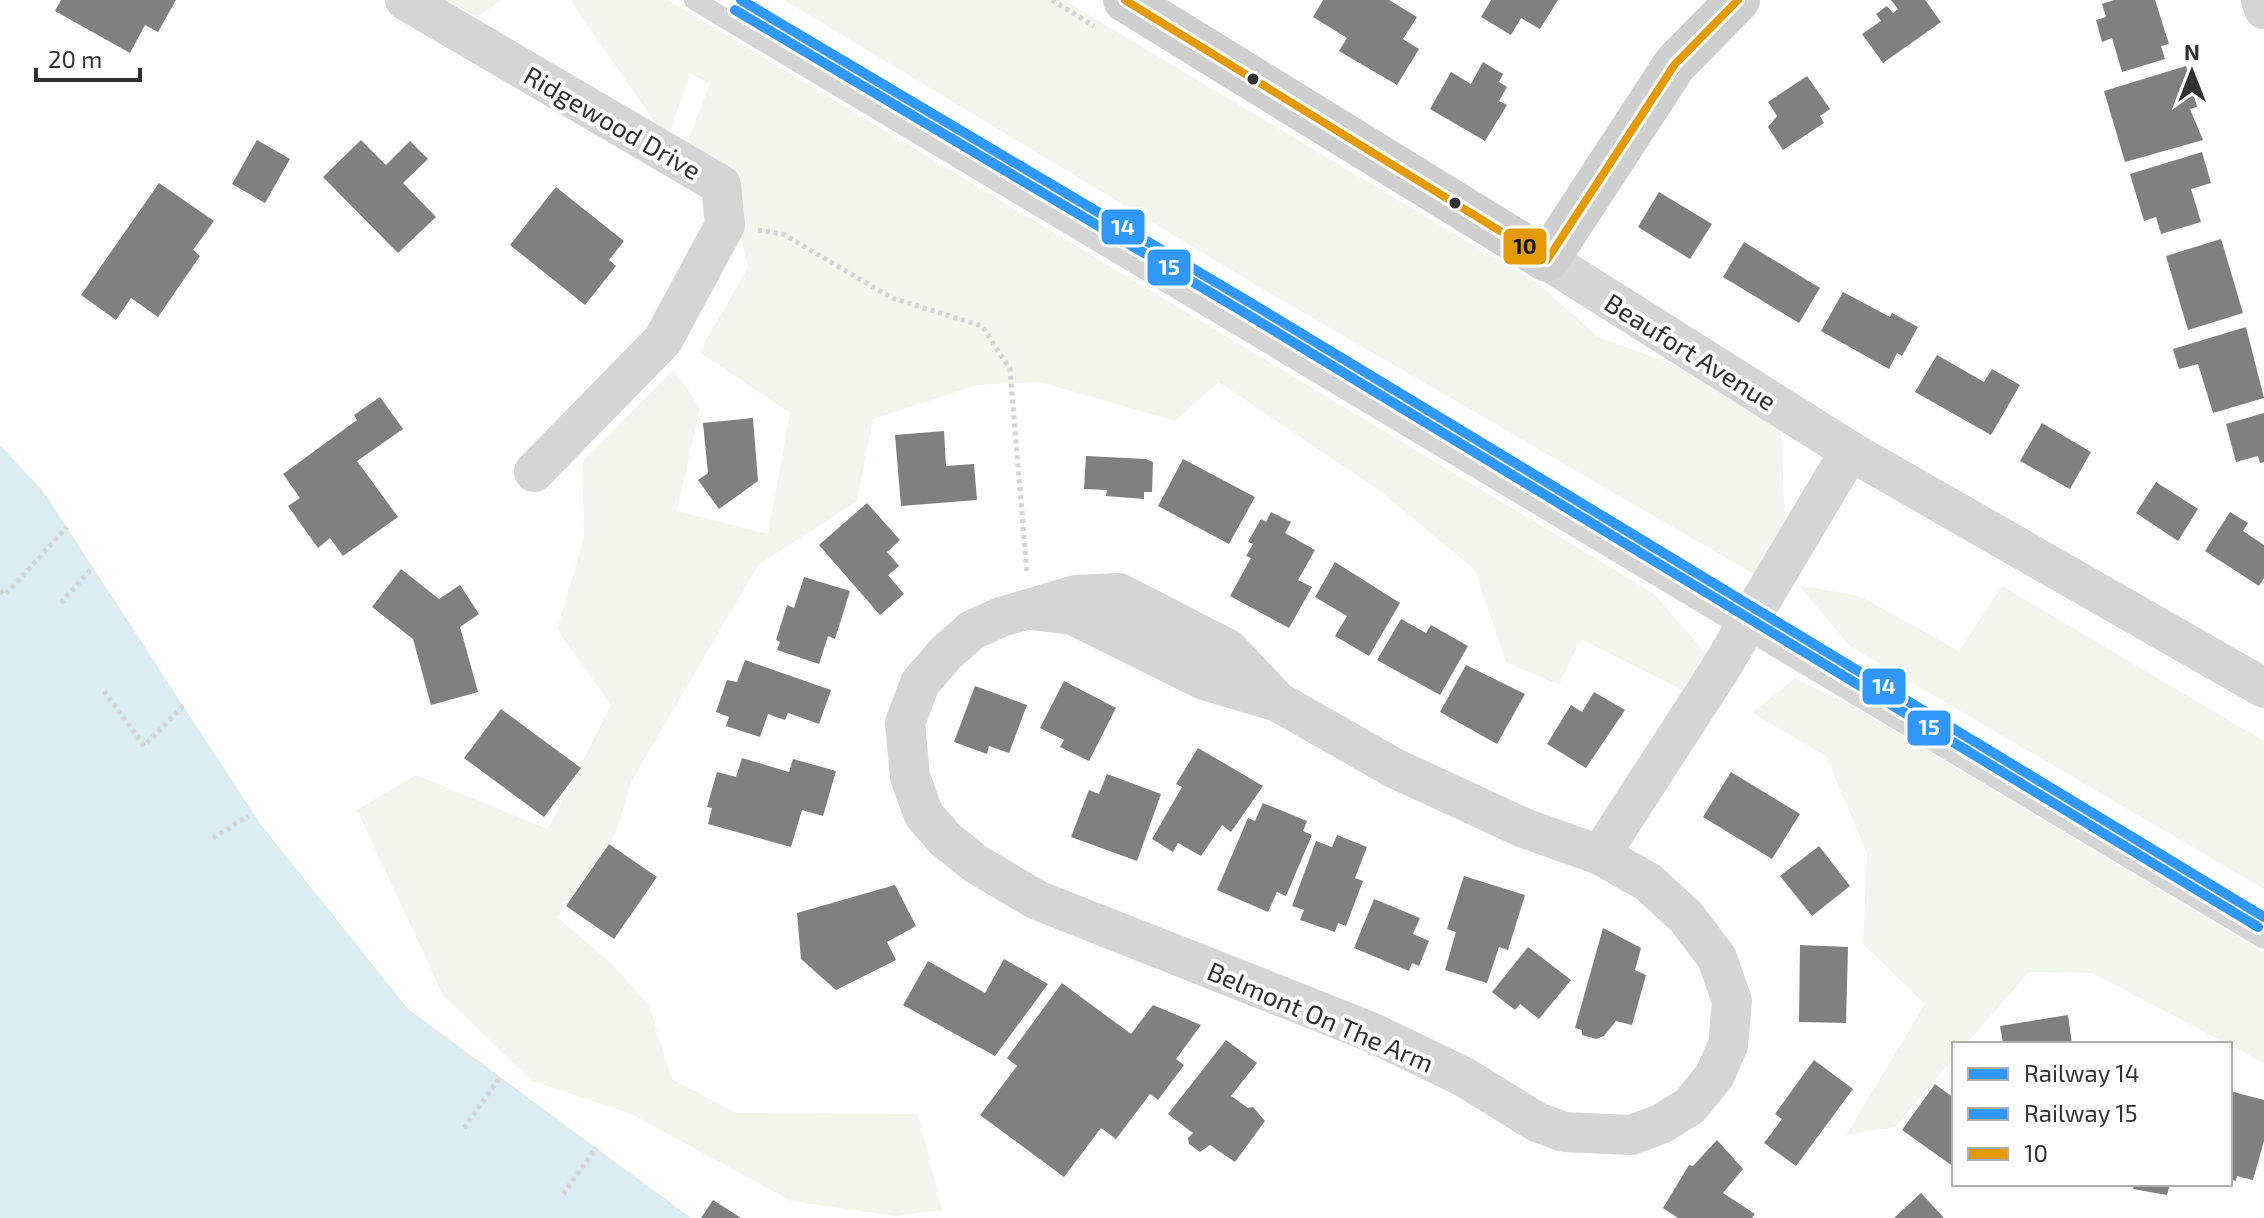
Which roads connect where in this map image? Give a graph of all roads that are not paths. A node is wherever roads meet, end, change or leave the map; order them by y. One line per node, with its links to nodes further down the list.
1 (405, 0): 9 (street, Ridgewood Drive)
2 (694, 0): 12 (lane)
3 (1738, 0): 7 (street)
4 (2261, 0): 6 (street)
5 (1138, 3): 7 (street, Beaufort Avenue)
6 (2264, 9)
7 (1547, 260): 8 (street, Beaufort Avenue)
8 (1850, 451): 10 (street, Beaufort Avenue); 11 (street)
9 (534, 472)
10 (2264, 688)
11 (1600, 855): 11 (street, Belmont On The Arm)
12 (2264, 939)

